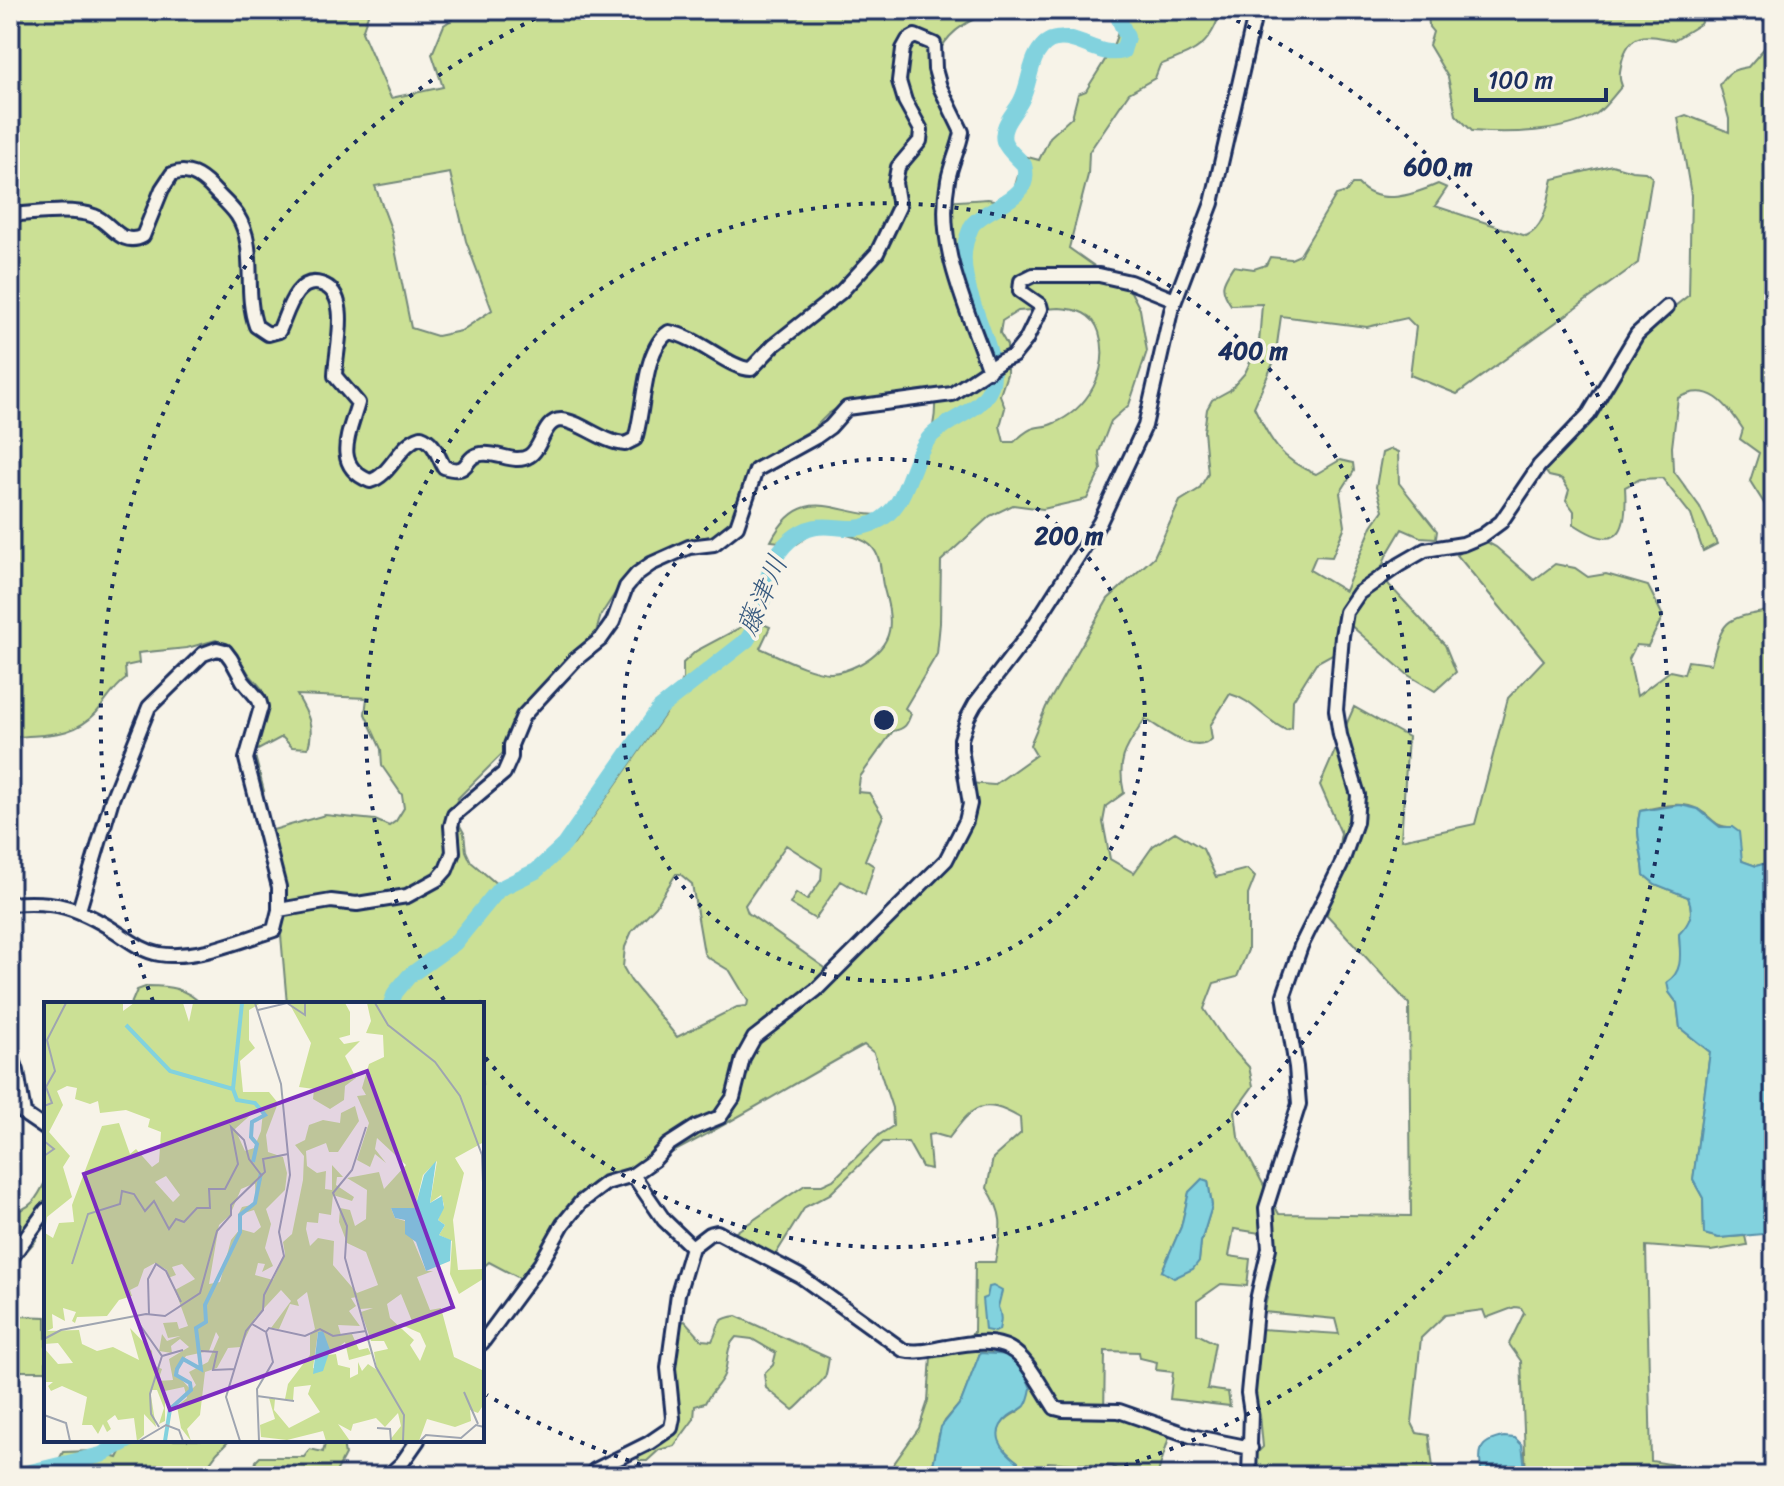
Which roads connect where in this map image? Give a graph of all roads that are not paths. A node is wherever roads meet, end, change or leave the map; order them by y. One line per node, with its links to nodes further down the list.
1 (1256, 10): 3 (street)
2 (10, 215): 5 (street)
3 (1175, 300): 5 (street); 11 (street)
4 (1667, 307): 17 (street)
5 (989, 371): 8 (street)
6 (10, 904): 7 (street)
7 (79, 910): 8 (street); 8 (street)
8 (279, 910)
9 (10, 1051): 10 (street)
10 (44, 1128)
11 (633, 1175): 13 (street); 15 (street)
12 (44, 1213): 14 (street)
13 (692, 1247): 17 (street); 19 (street)
14 (10, 1260)
15 (484, 1340)
16 (417, 1442): 18 (street)
17 (1251, 1448): 20 (street)
18 (388, 1476)
19 (590, 1476)
20 (1249, 1476)

